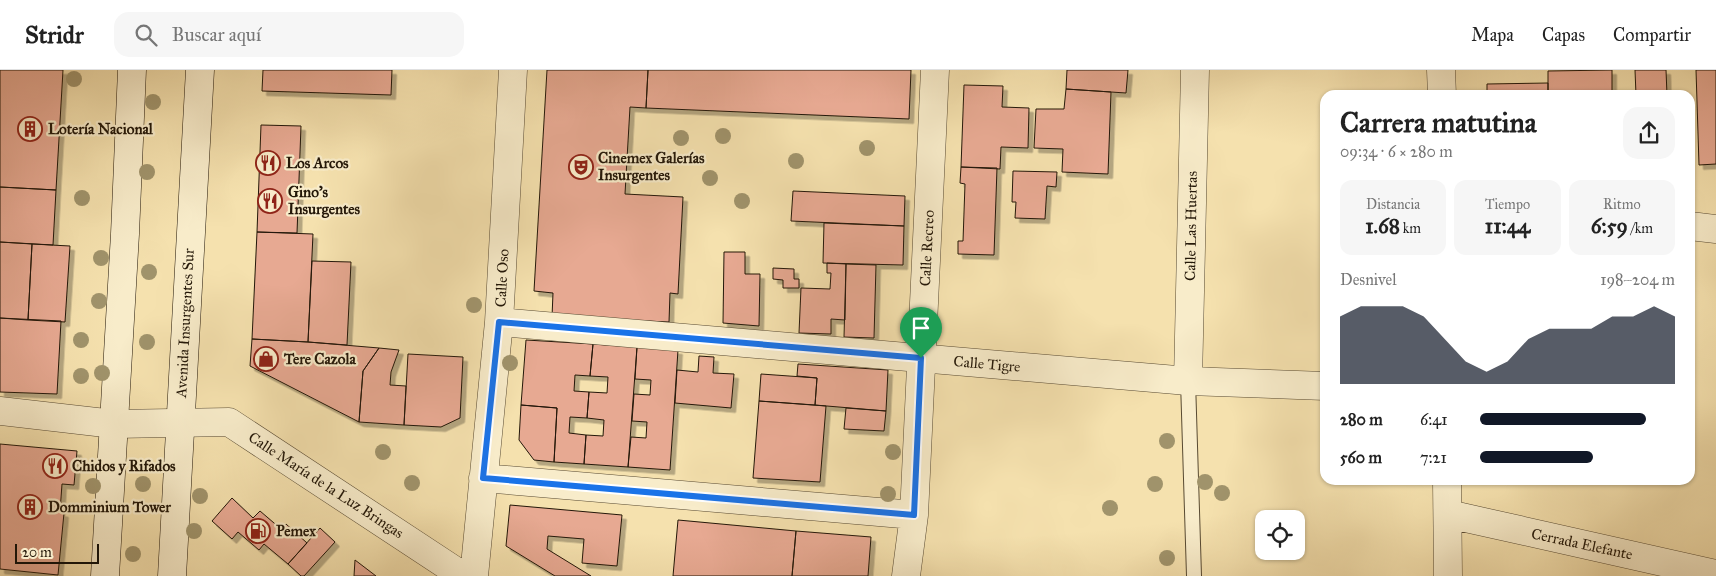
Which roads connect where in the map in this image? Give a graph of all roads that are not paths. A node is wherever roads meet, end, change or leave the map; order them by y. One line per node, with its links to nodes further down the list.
1 (132, 70): 16 (street)
2 (200, 70): 15 (street, Avenida Insurgentes Sur)
3 (513, 70): 10 (street, Calle Oso)
4 (935, 70): 11 (street, Calle Recreo)
5 (1195, 70): 12 (street, Calle Las Huertas)
6 (1441, 70): 7 (street)
7 (1442, 90)
8 (1695, 227): 9 (street)
9 (1716, 229)
10 (499, 322): 11 (street, Calle Tigre); 17 (street, Calle Oso)
11 (921, 358): 12 (street, Calle Tigre); 20 (street, Calle Recreo)
12 (1188, 381): 13 (street, Calle Tigre); 27 (lane)
13 (1320, 386)
14 (0, 411): 16 (street, Calle María de la Luz Bringas)
15 (180, 422): 16 (street, Calle María de la Luz Bringas); 23 (street, Avenida Insurgentes Sur); 24 (street, Calle María de la Luz Bringas)
16 (114, 424): 22 (street)
17 (483, 478): 20 (street); 25 (street, Calle Oso)
18 (1447, 485): 19 (street)
19 (1448, 514): 21 (street, Cerrada Elefante); 28 (street)
20 (914, 515): 26 (street, Calle Recreo)
21 (1716, 574)
22 (105, 576)
23 (172, 576)
24 (463, 576)
25 (474, 576)
26 (906, 576)
27 (1194, 576)
28 (1448, 576)

